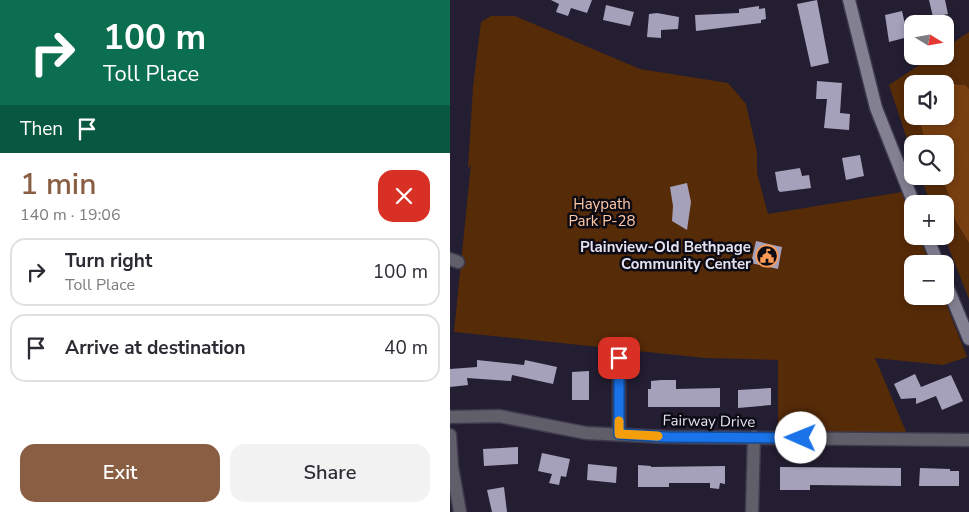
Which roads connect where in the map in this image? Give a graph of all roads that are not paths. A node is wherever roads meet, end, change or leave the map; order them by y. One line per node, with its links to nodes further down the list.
1 (849, 0): 2 (street)
2 (910, 195)
3 (954, 303): 4 (street)
4 (969, 339)
5 (619, 358): 7 (street)
6 (450, 417): 7 (street, Fairway Drive)
7 (619, 434): 9 (street, Fairway Drive)
8 (450, 435): 11 (street)
9 (754, 437): 10 (street, Fairway Drive); 12 (street)
10 (969, 440)
11 (460, 512)
12 (752, 512)

